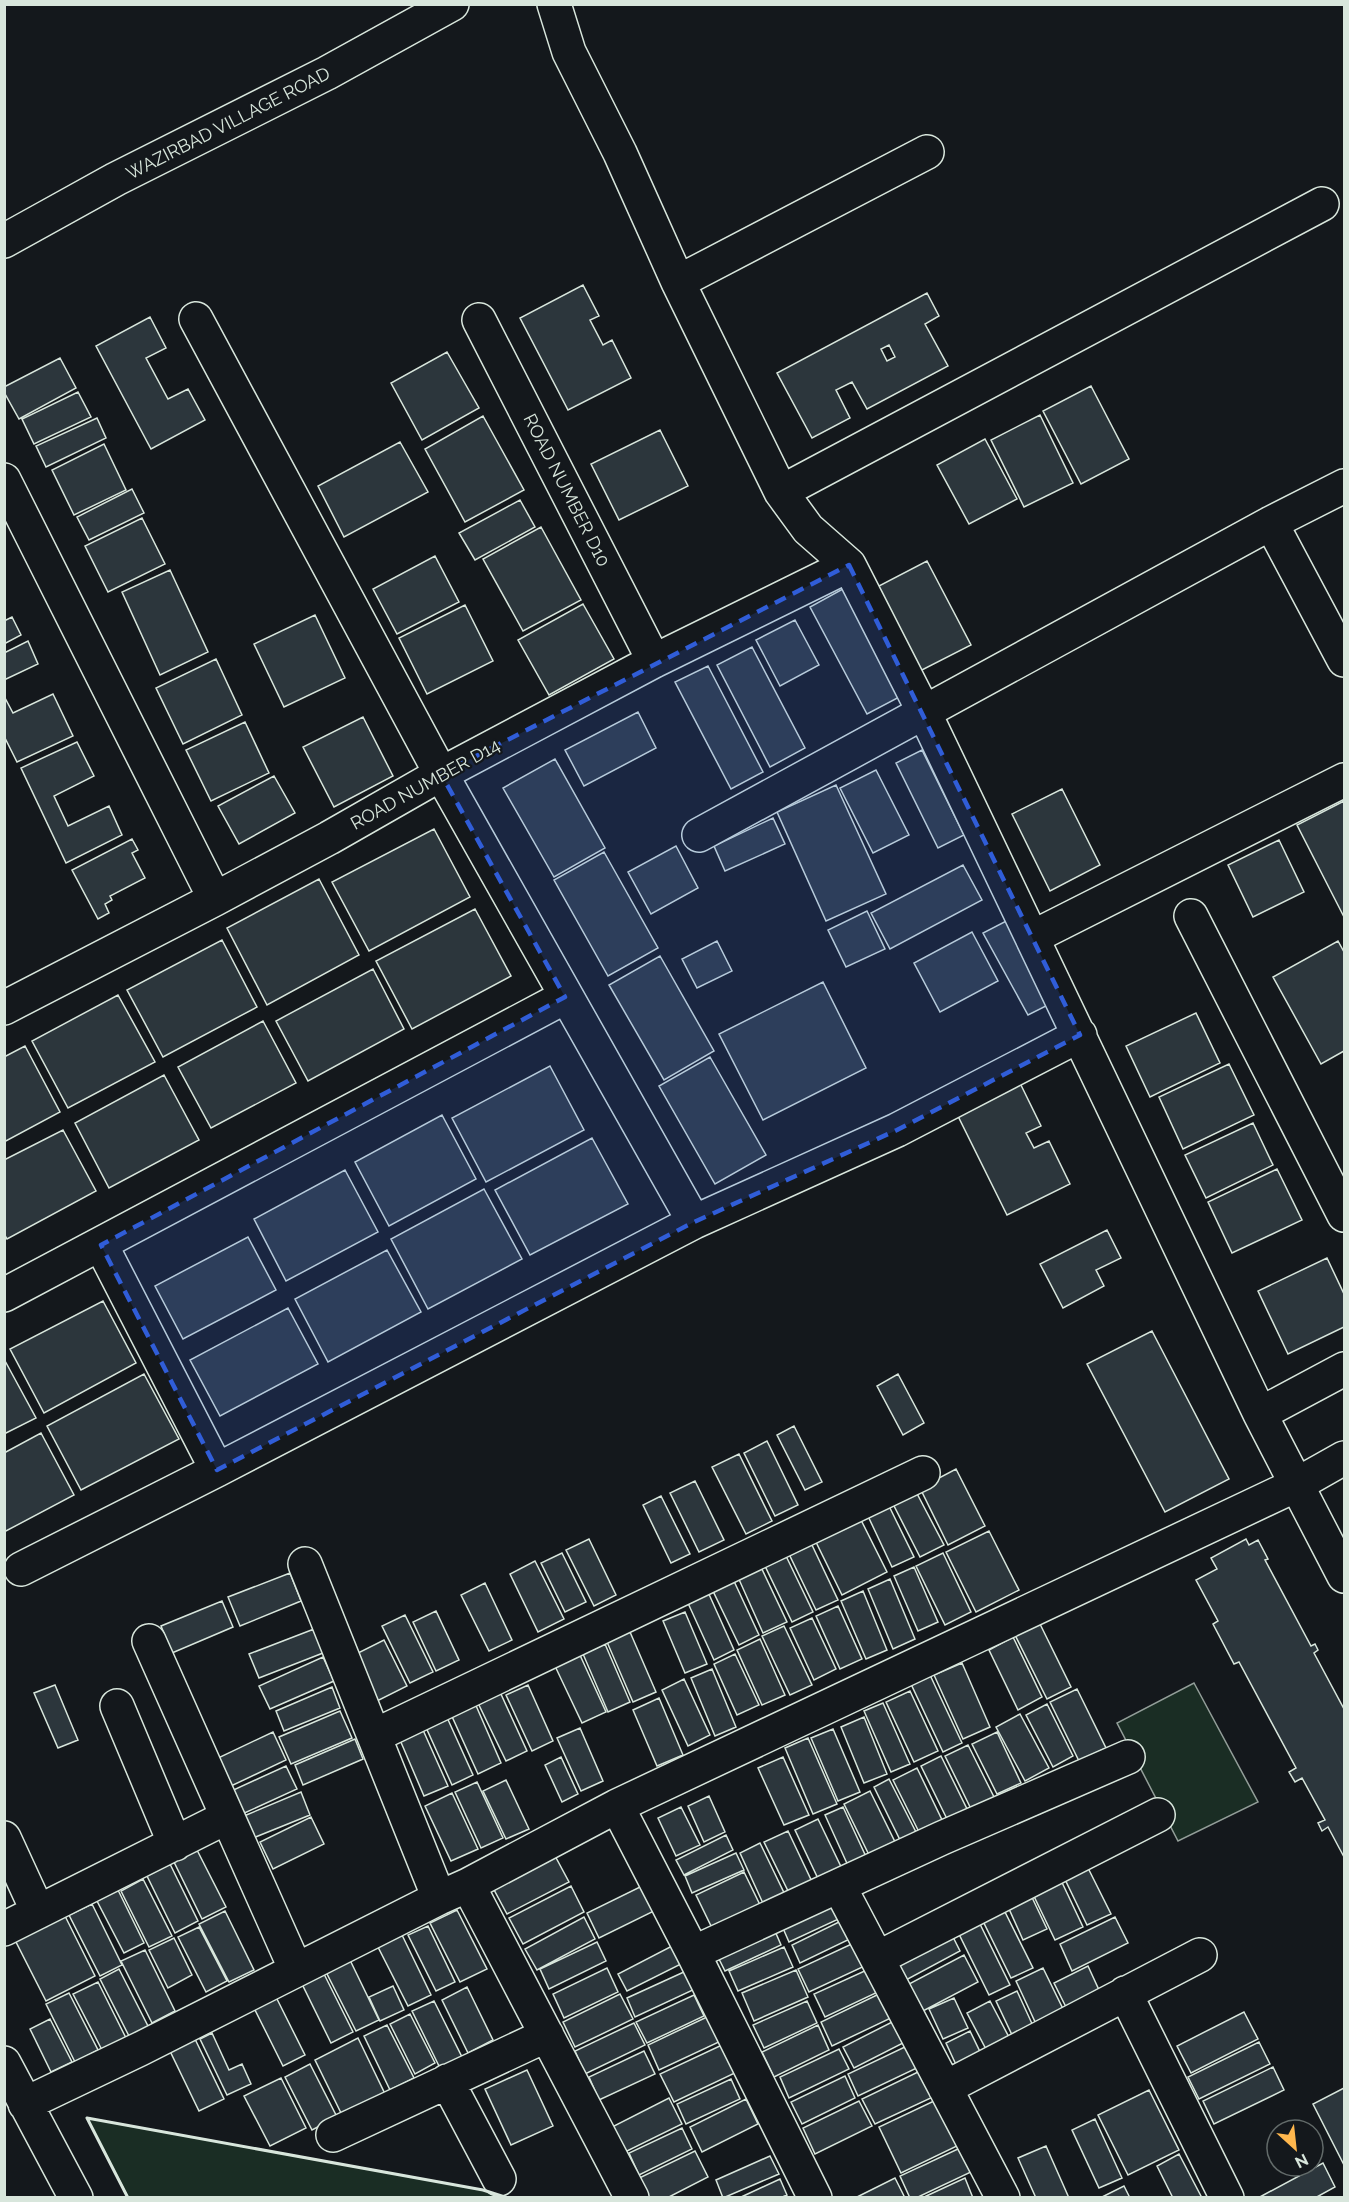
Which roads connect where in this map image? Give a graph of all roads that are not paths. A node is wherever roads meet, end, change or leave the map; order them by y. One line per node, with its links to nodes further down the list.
1 (452, 4): 5 (street, WAZIRBAD VILLAGE ROAD)
2 (554, 4): 6 (street)
3 (927, 152): 6 (street)
4 (1322, 204): 11 (street)
5 (4, 241)
6 (678, 282): 11 (street)
7 (196, 319): 17 (street)
8 (479, 320): 15 (street, ROAD NUMBER D10)
9 (4, 480): 20 (street)
10 (1344, 486): 12 (street)
11 (781, 492): 13 (street)
12 (1271, 523): 14 (street); 16 (street)
13 (849, 565): 15 (street, ROAD NUMBER D14); 16 (street)
14 (1344, 660)
15 (654, 661): 17 (street, ROAD NUMBER D14)
16 (924, 712): 19 (street); 22 (street)
17 (441, 774): 20 (street, ROAD NUMBER D14); 23 (street)
18 (1344, 780): 22 (street)
19 (699, 835)
20 (215, 899): 24 (street, ROAD NUMBER D14)
21 (1191, 916): 26 (street)
22 (1033, 937): 25 (street)
23 (566, 997): 27 (street); 28 (street)
24 (4, 1008)
25 (1080, 1035): 27 (street); 31 (street)
26 (1344, 1215)
27 (694, 1222): 33 (street)
28 (101, 1245): 29 (street); 33 (street)
29 (4, 1295)
30 (1344, 1369): 31 (street)
31 (1260, 1414): 35 (street)
32 (1344, 1458): 35 (street)
33 (217, 1470): 37 (street)
34 (923, 1473): 41 (street)
35 (1296, 1485): 38 (street); 43 (street)
36 (305, 1564): 41 (street)
37 (21, 1569)
38 (1344, 1576)
39 (149, 1641): 45 (street)
40 (117, 1706): 47 (street)
41 (374, 1736): 49 (street)
42 (1128, 1757): 48 (street)
43 (617, 1806): 49 (street); 52 (street)
44 (1158, 1815): 54 (street)
45 (227, 1817): 47 (street); 55 (street)
46 (4, 1838): 50 (street)
47 (175, 1844): 50 (street)
48 (839, 1886): 52 (street); 54 (street)
49 (453, 1891): 55 (street); 57 (street)
50 (38, 1912): 51 (street)
51 (4, 1929)
52 (693, 1953): 66 (street)
53 (1200, 1955): 56 (street)
54 (878, 1958): 60 (street)
55 (296, 1970): 61 (street)
56 (1125, 1993): 60 (street); 68 (street)
57 (547, 2035): 59 (street); 65 (street)
58 (4, 2063): 61 (street)
59 (447, 2081): 62 (street); 63 (street)
60 (945, 2088): 67 (street)
61 (25, 2104): 64 (street)
62 (333, 2134)
63 (499, 2179)
64 (76, 2198)
65 (632, 2198)
66 (815, 2198)
67 (1003, 2198)
68 (1227, 2198)

